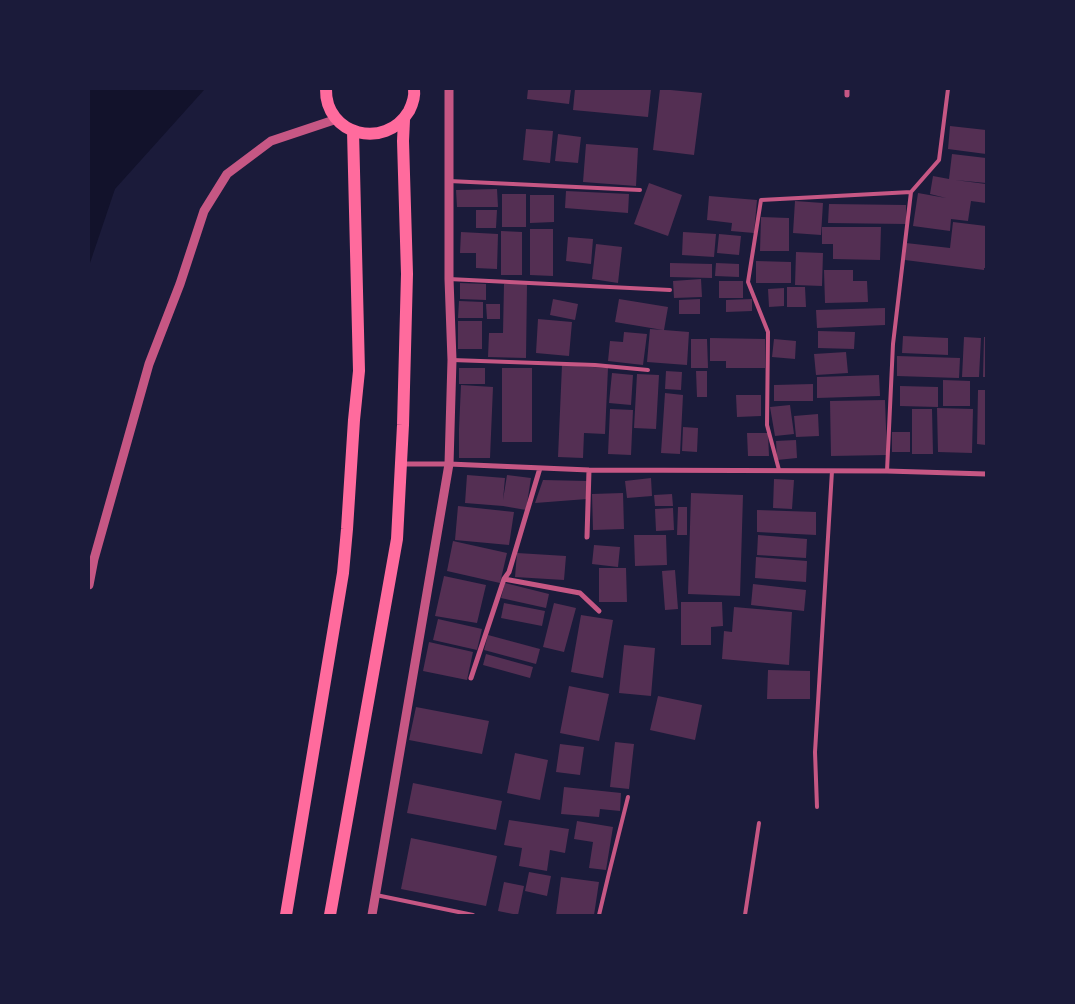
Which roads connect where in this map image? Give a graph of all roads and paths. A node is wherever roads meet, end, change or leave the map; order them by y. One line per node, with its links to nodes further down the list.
1 (326, 89): 5 (main road)
2 (414, 89): 6 (main road)
3 (449, 89): 8 (street)
4 (948, 89): 10 (lane)
5 (336, 119): 7 (main road); 24 (street)
6 (404, 120): 7 (main road); 15 (main road)
7 (353, 131): 33 (main road)
8 (449, 181): 9 (lane); 11 (street)
9 (640, 190)
10 (911, 192): 19 (lane); 21 (lane)
11 (449, 279): 12 (lane); 13 (street)
12 (670, 290)
13 (452, 360): 14 (lane); 16 (street)
14 (648, 370)
15 (401, 464): 16 (street); 34 (main road)
16 (449, 464): 17 (street); 32 (street)
17 (540, 468): 18 (street); 25 (street)
18 (589, 470): 19 (street); 23 (street)
19 (780, 470): 20 (street)
20 (832, 471): 21 (street); 30 (lane)
21 (887, 471): 22 (street)
22 (986, 474)
23 (587, 537)
24 (91, 561): 26 (street)
25 (504, 579): 27 (street); 28 (street)
26 (89, 585)
27 (599, 611)
28 (471, 678)
29 (628, 797): 37 (lane)
30 (817, 807)
31 (759, 823): 38 (lane)
32 (376, 895): 35 (street); 36 (lane)
33 (286, 915)
34 (330, 915)
35 (372, 915)
36 (473, 915)
37 (599, 915)
38 (745, 915)

